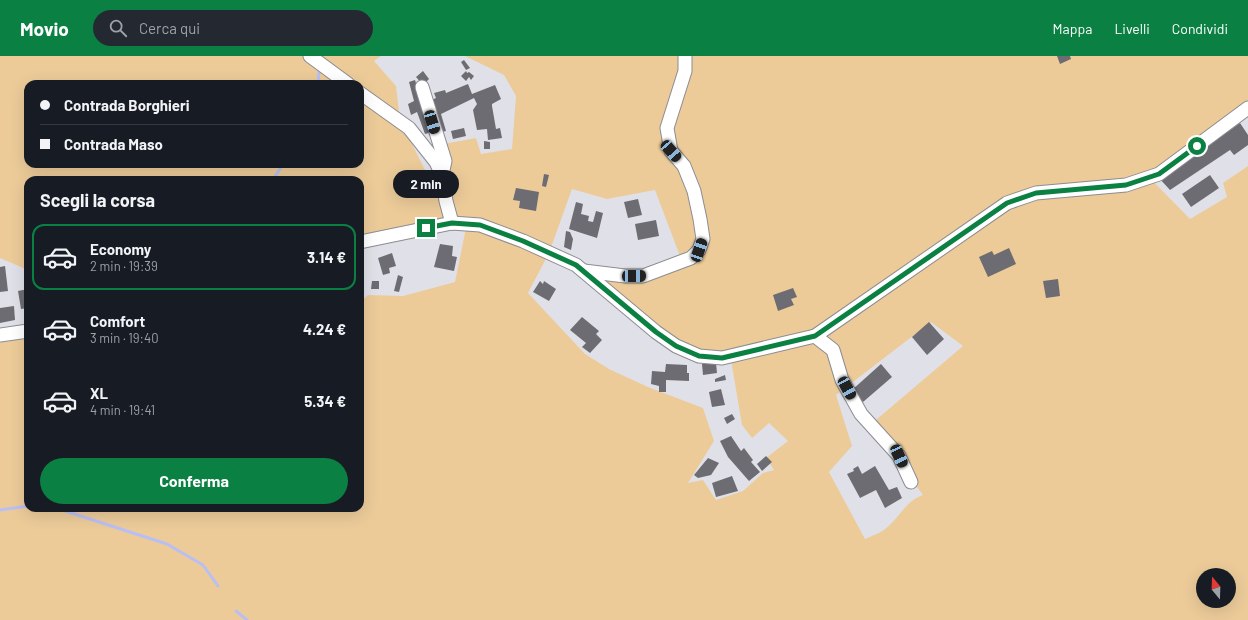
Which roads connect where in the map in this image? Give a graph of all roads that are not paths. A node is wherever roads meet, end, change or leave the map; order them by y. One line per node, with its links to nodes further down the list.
1 (310, 56): 3 (street)
2 (685, 56): 11 (street)
3 (343, 80)
4 (422, 87): 7 (street)
5 (364, 96): 7 (street)
6 (1248, 108): 14 (street)
7 (442, 175): 8 (street)
8 (452, 223): 9 (street); 10 (street)
9 (364, 241)
10 (584, 271): 11 (street); 12 (street)
11 (625, 276): 12 (street)
12 (602, 287): 14 (street)
13 (24, 332): 15 (street)
14 (815, 336): 16 (street)
15 (1, 338)
16 (911, 482)

